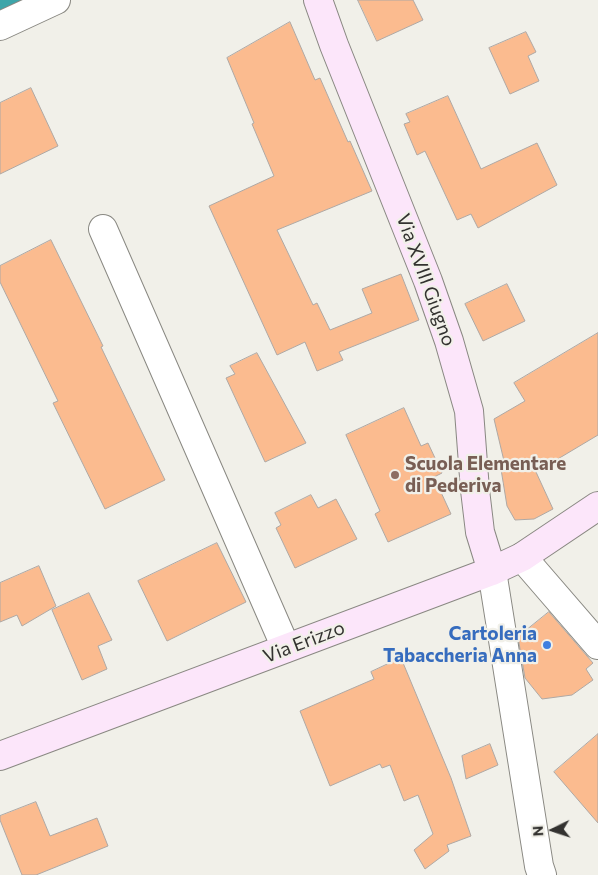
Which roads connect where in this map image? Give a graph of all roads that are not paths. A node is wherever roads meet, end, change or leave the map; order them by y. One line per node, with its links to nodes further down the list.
1 (56, 0): 3 (street)
2 (318, 0): 7 (main road, Via XVIII Giugno)
3 (0, 26)
4 (103, 229): 9 (street)
5 (598, 506): 6 (main road, Via Erizzo)
6 (522, 557): 7 (main road, Via Erizzo); 8 (street)
7 (492, 571): 9 (main road, Via Erizzo); 11 (street)
8 (598, 645)
9 (286, 648): 10 (main road, Via Erizzo)
10 (0, 756)
11 (542, 875)

